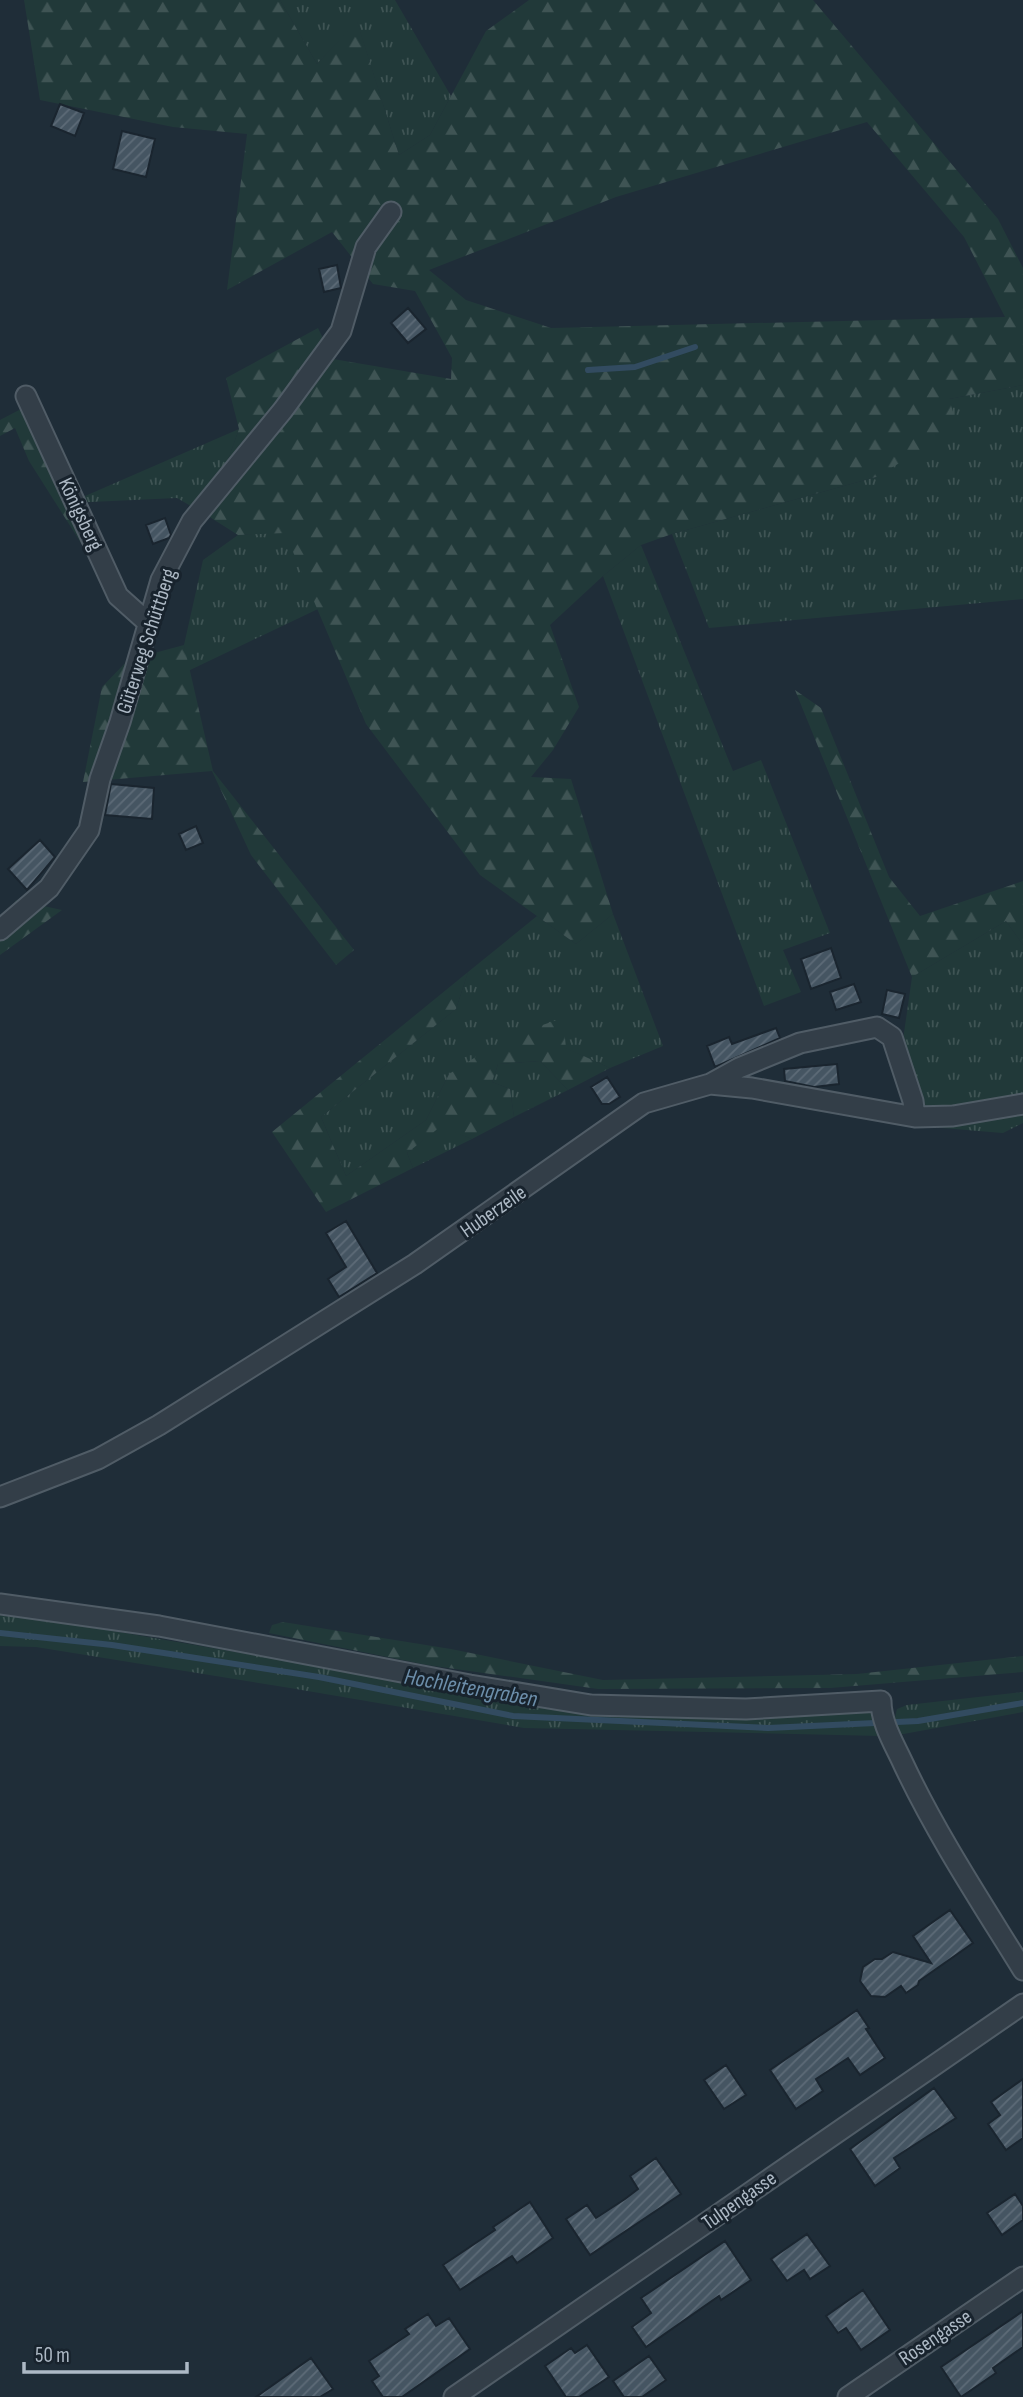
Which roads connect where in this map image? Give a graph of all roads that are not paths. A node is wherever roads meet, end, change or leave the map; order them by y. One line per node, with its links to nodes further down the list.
1 (391, 212): 3 (street, Güterweg Schüttberg)
2 (26, 396): 3 (street, Königsberg)
3 (148, 622): 4 (street, Güterweg Schüttberg)
4 (0, 930)
5 (710, 1084): 7 (street, Huberzeile); 7 (street); 8 (street, Huberzeile)
6 (1023, 1104): 7 (street, Huberzeile)
7 (915, 1117)
8 (0, 1497)
9 (0, 1604): 10 (street)
10 (1023, 1970)
11 (1023, 2004): 13 (street, Tulpengasse)
12 (1023, 2277): 14 (street, Rosengasse)
13 (454, 2397)
14 (848, 2397)

